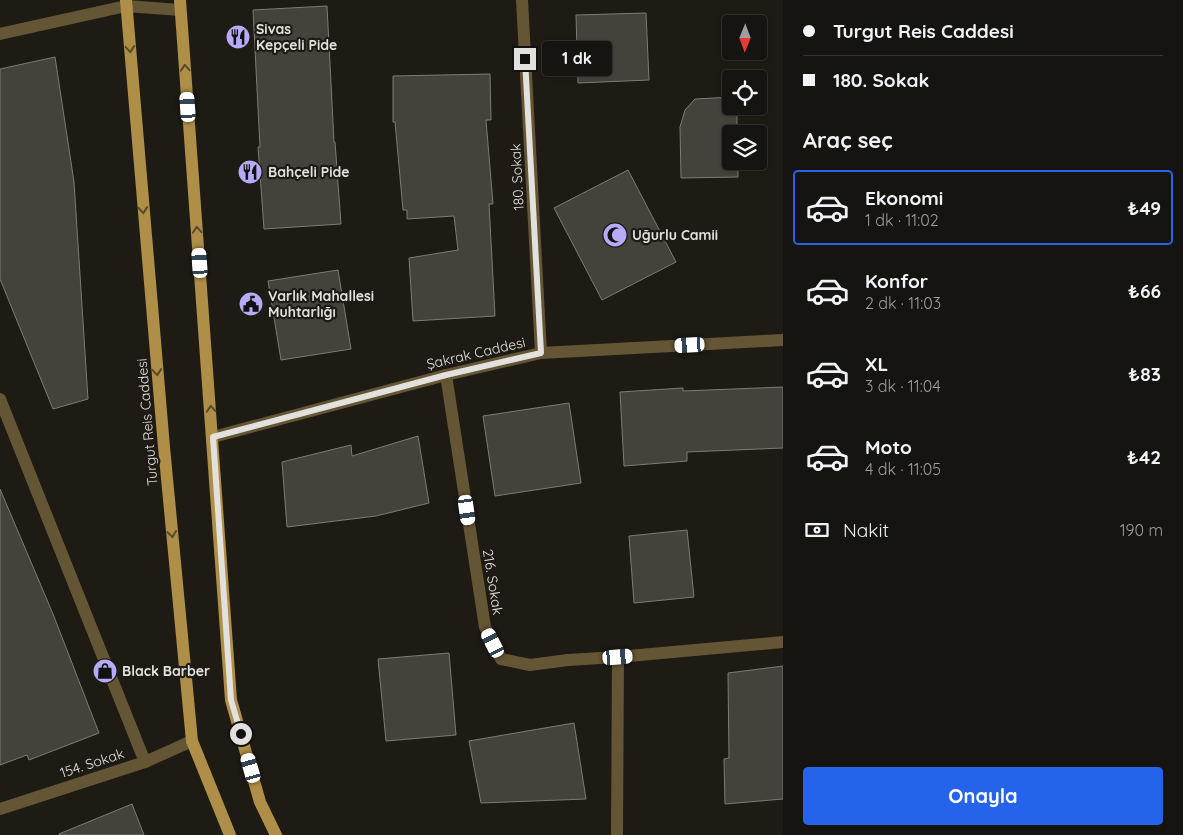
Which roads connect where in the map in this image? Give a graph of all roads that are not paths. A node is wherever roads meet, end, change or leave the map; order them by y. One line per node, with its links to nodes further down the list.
1 (522, 0): 6 (street, 180. Sokak)
2 (126, 3): 3 (street); 4 (street); 12 (main road, Turgut Reis Caddesi, one-way to 12)
3 (180, 5): 9 (main road, one-way to 3)
4 (0, 34)
5 (783, 340): 6 (street, Şakrak Caddesi)
6 (541, 353): 7 (street, Şakrak Caddesi)
7 (446, 375): 9 (street, Şakrak Caddesi); 11 (street, 216. Sokak)
8 (0, 399): 13 (street)
9 (213, 437): 16 (main road)
10 (783, 642): 11 (street, 216. Sokak)
11 (618, 657): 17 (street)
12 (192, 741): 13 (street, 154. Sokak); 15 (main road, Turgut Reis Caddesi)
13 (144, 762): 14 (street, 154. Sokak)
14 (0, 809)
15 (230, 835)
16 (276, 835)
17 (617, 835)

